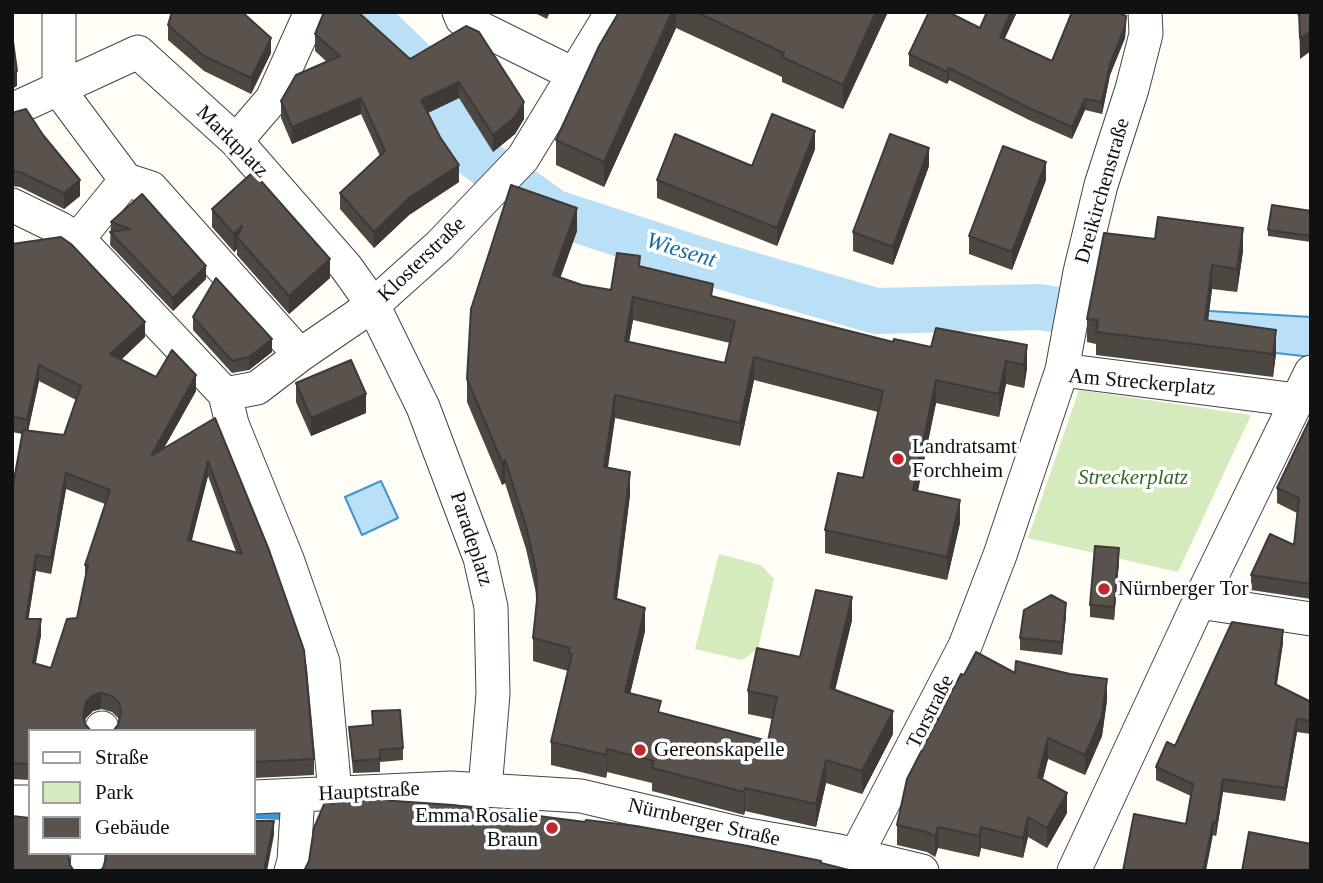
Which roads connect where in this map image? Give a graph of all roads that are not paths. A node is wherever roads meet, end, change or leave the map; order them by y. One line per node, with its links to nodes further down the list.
1 (59, 12): 7 (street)
2 (311, 12): 8 (street)
3 (612, 12): 6 (street, Klosterstraße)
4 (1145, 12): 14 (street, Dreikirchenstraße)
5 (460, 15): 6 (street)
6 (575, 75): 12 (street, Klosterstraße)
7 (37, 100): 8 (street, Marktplatz); 9 (street)
8 (236, 141): 12 (street, Marktplatz)
9 (126, 180): 11 (street); 13 (street)
10 (12, 205): 11 (street)
11 (77, 240): 16 (street)
12 (373, 306): 13 (street, Klosterstraße); 20 (street, Paradeplatz)
13 (300, 355): 16 (street, Klosterstraße)
14 (1062, 370): 15 (street, Am Streckerplatz); 17 (street, Am Streckerplatz)
15 (1304, 386): 18 (street, Am Streckerplatz)
16 (225, 394): 21 (street)
17 (996, 564): 24 (street, Torstraße)
18 (1199, 602): 19 (street); 27 (street)
19 (1311, 619)
20 (485, 789): 21 (street, Hauptstraße); 24 (street, Nürnberger Straße)
21 (335, 793): 22 (street, Hauptstraße)
22 (298, 795): 23 (street, Hauptstraße); 25 (street)
23 (256, 797)
24 (856, 855): 26 (street, Nürnberger Straße)
25 (291, 871)
26 (922, 871)
27 (1074, 871)

